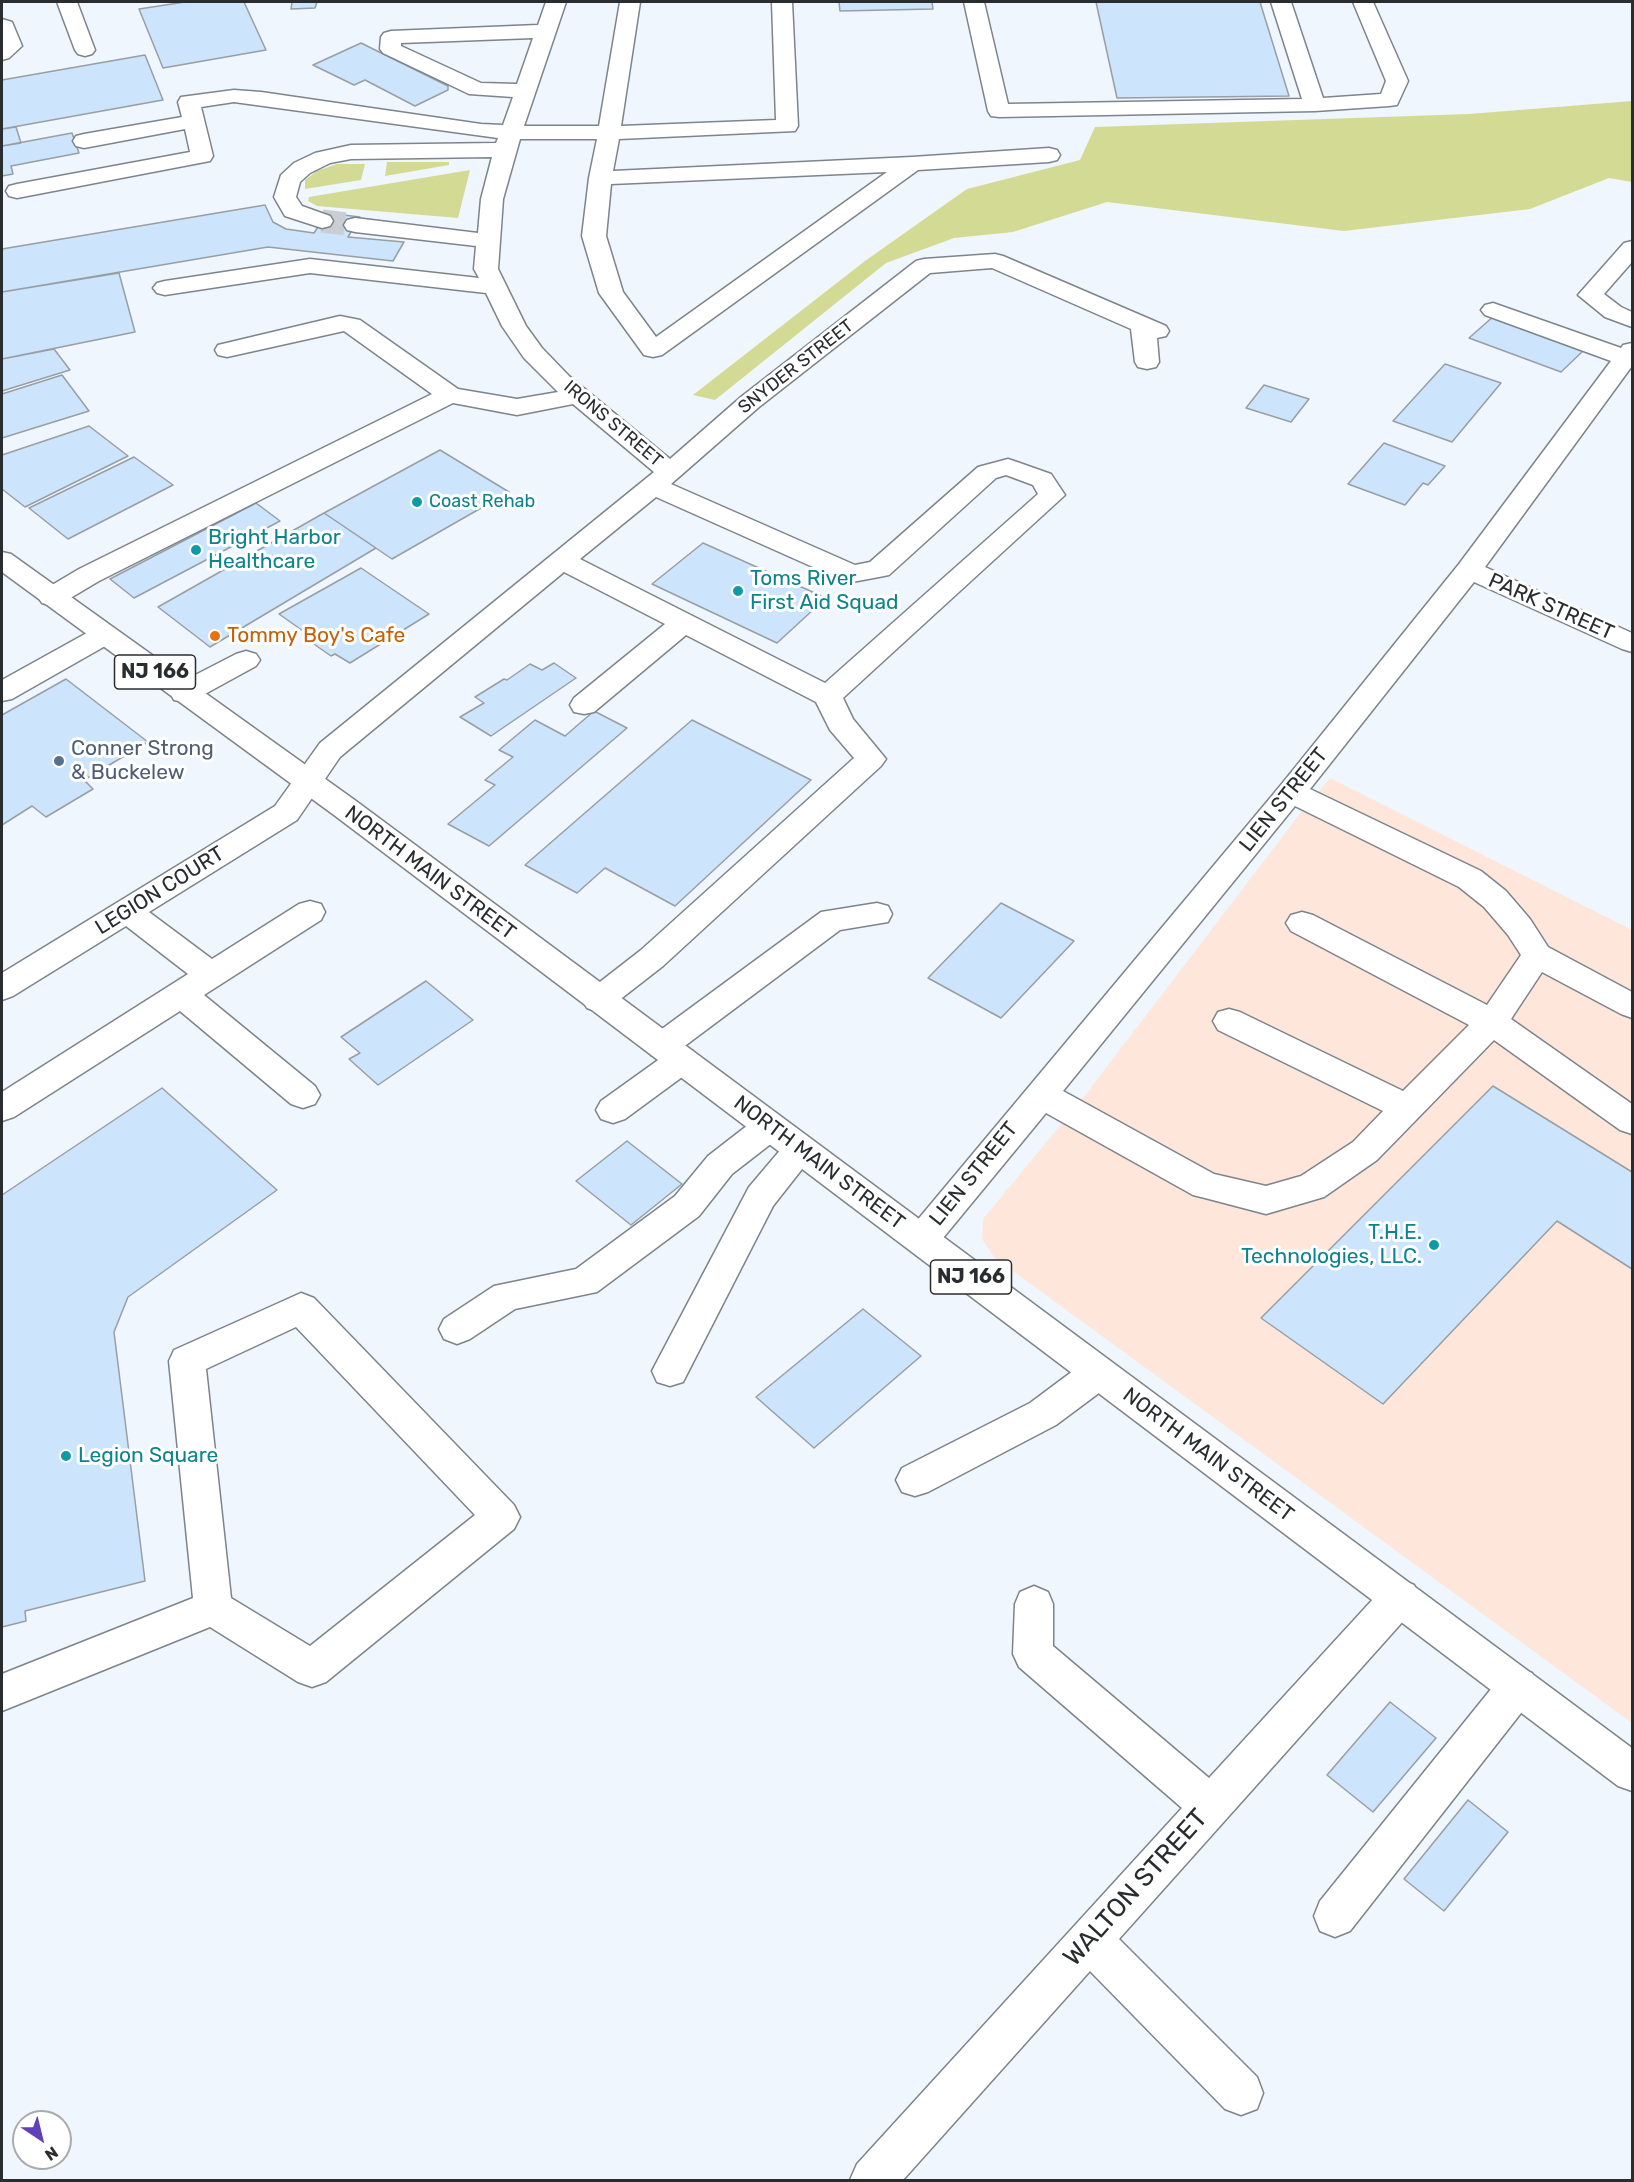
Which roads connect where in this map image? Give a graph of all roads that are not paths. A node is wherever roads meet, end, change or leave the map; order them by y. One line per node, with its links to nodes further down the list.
1 (67, 2): 10 (street)
2 (556, 2): 9 (street, IRONS STREET)
3 (630, 2): 15 (street)
4 (782, 2): 15 (street)
5 (974, 2): 13 (street)
6 (1281, 2): 13 (street)
7 (1364, 2): 13 (street)
8 (2, 25): 11 (street)
9 (546, 31): 12 (street, IRONS STREET); 12 (street)
10 (85, 50)
11 (2, 54)
12 (524, 91): 17 (street, IRONS STREET)
13 (1315, 105)
14 (193, 121): 16 (street); 17 (street); 21 (street)
15 (609, 133): 17 (street); 20 (street)
16 (84, 141)
17 (507, 141): 22 (street); 24 (street, IRONS STREET)
18 (1049, 155): 19 (street)
19 (912, 164): 20 (street); 20 (street)
20 (600, 178)
21 (16, 191)
22 (322, 220)
23 (355, 225): 24 (street)
24 (489, 241): 26 (street, IRONS STREET)
25 (1632, 248): 29 (street)
26 (494, 287): 27 (street); 34 (street, IRONS STREET)
27 (165, 288)
28 (1493, 310): 31 (street)
29 (1632, 320)
30 (227, 350): 33 (street)
31 (1629, 354): 38 (street, LIEN STREET)
32 (1148, 362): 35 (street, SNYDER STREET)
33 (450, 395): 34 (street); 39 (street)
34 (578, 396): 35 (street, IRONS STREET)
35 (662, 479): 37 (street, IRONS STREET); 46 (street)
36 (2, 560): 39 (street, NORTH MAIN STREET / NJ 166)
37 (562, 561): 40 (street); 48 (street, IRONS STREET)
38 (1469, 570): 42 (street, PARK STREET); 49 (street, LIEN STREET)
39 (52, 597): 41 (street, NORTH MAIN STREET / NJ 166)
40 (683, 623): 46 (street); 47 (street)
41 (104, 635): 44 (street); 45 (street, NORTH MAIN STREET / NJ 166)
42 (1632, 643)
43 (246, 660): 45 (street)
44 (2, 692)
45 (184, 693): 48 (street, NORTH MAIN STREET / NJ 166)
46 (828, 696): 58 (street)
47 (584, 705)
48 (308, 783): 50 (street, LEGION COURT); 58 (street, NORTH MAIN STREET / NJ 166)
49 (1291, 792): 54 (street); 63 (street, LIEN STREET)
50 (127, 911): 55 (street); 56 (street, LEGION COURT)
51 (310, 912): 55 (street)
52 (878, 914): 62 (street)
53 (1302, 923): 61 (street)
54 (1537, 955): 59 (street); 61 (street)
55 (210, 975): 57 (street)
56 (2, 988)
57 (181, 993): 64 (street); 65 (street)
58 (598, 1000): 62 (street, NORTH MAIN STREET / NJ 166)
59 (1632, 1006)
60 (1229, 1021): 66 (street)
61 (1492, 1022): 66 (street); 68 (street)
62 (672, 1053): 67 (street); 69 (street, NORTH MAIN STREET / NJ 166)
63 (1040, 1094): 66 (street); 71 (street, LIEN STREET)
64 (303, 1095)
65 (2, 1108)
66 (1407, 1108)
67 (614, 1110)
68 (1632, 1121)
69 (769, 1127): 70 (street, NORTH MAIN STREET / NJ 166); 72 (street)
70 (800, 1150): 71 (street, NORTH MAIN STREET / NJ 166); 73 (street)
71 (922, 1239): 74 (street, NORTH MAIN STREET / NJ 166)
72 (457, 1329)
73 (670, 1371)
74 (1098, 1373): 75 (street); 76 (street, NORTH MAIN STREET / NJ 166)
75 (915, 1480)
76 (1400, 1597): 79 (street, NORTH MAIN STREET / NJ 166); 82 (street, WALTON STREET)
77 (1034, 1605): 82 (street)
78 (213, 1608): 78 (street); 80 (street)
79 (1518, 1686): 81 (street, NORTH MAIN STREET / NJ 166); 83 (street)
80 (2, 1694)
81 (1632, 1772)
82 (1211, 1806): 84 (street, WALTON STREET)
83 (1335, 1916)
84 (1089, 1940): 85 (street); 86 (street, WALTON STREET)
85 (1241, 2092)
86 (873, 2181)

